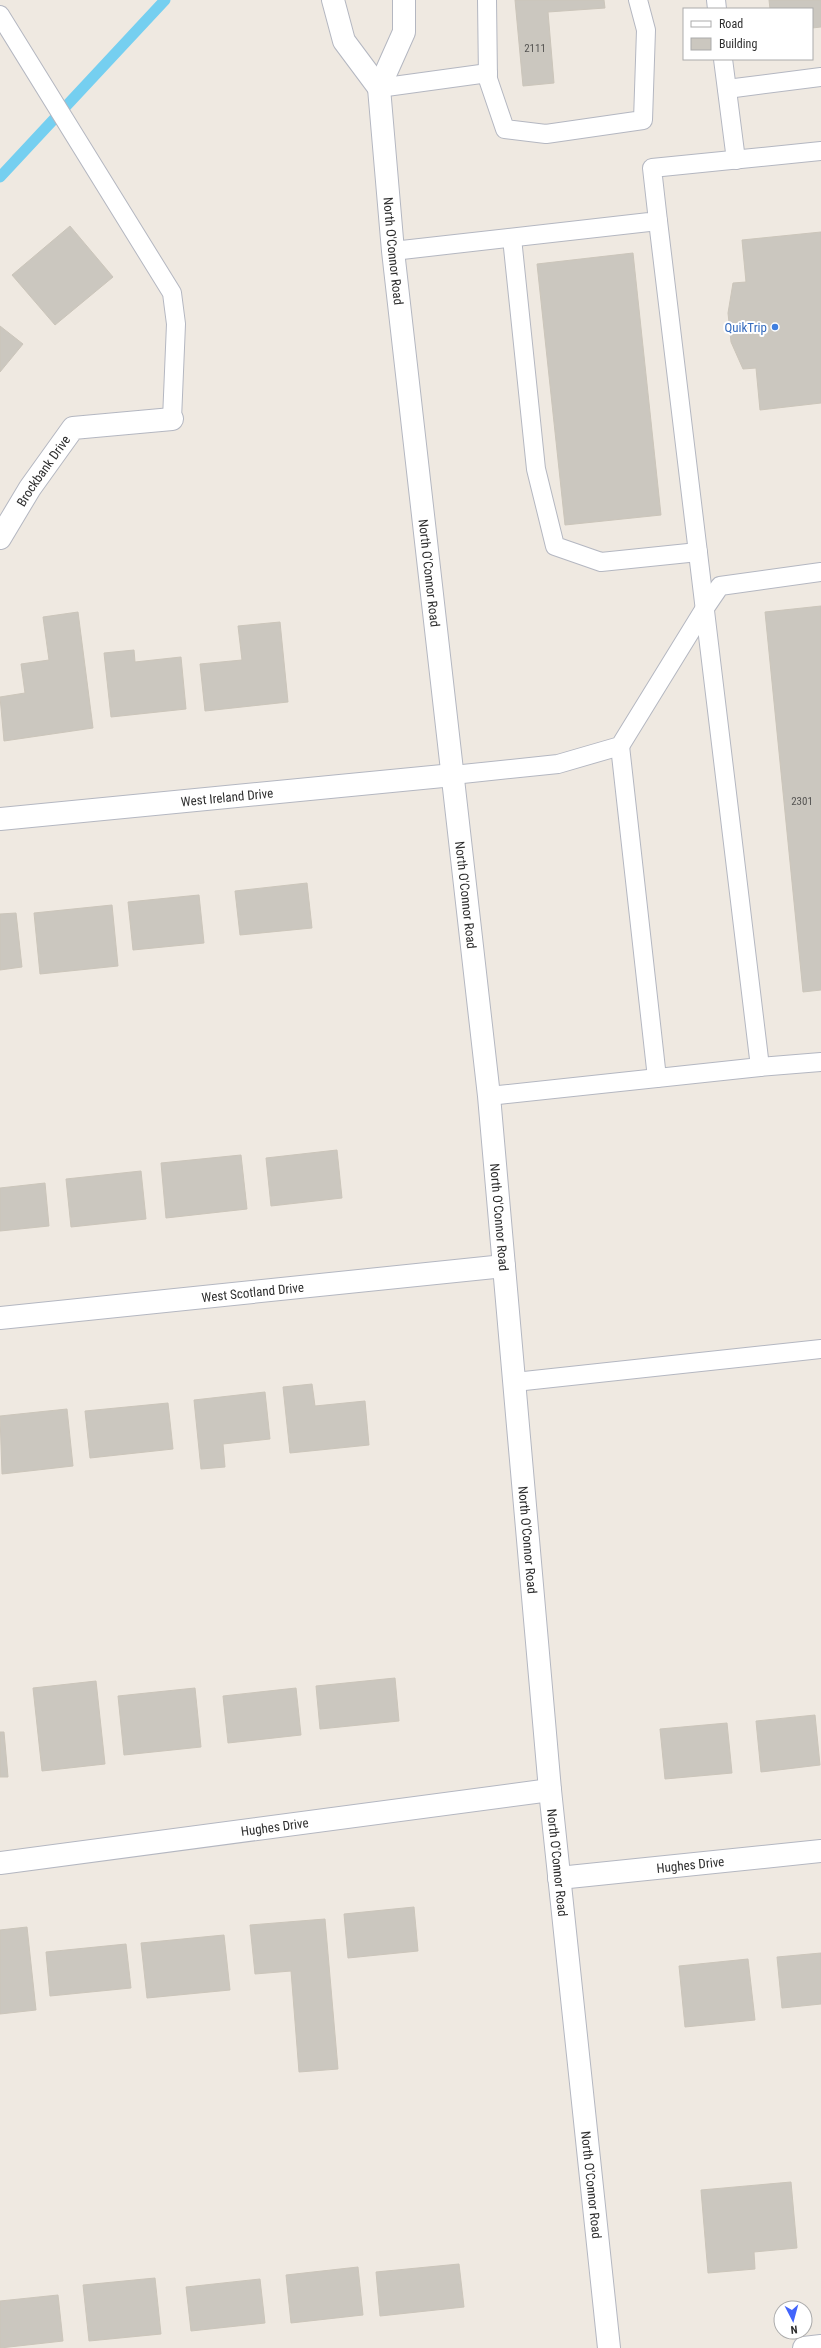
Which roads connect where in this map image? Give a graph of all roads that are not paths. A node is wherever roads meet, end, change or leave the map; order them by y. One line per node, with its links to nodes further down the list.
1 (333, 0): 9 (main road)
2 (404, 0): 9 (main road, North O'Connor Road)
3 (487, 0): 7 (lane)
4 (638, 0): 7 (lane)
5 (0, 15): 16 (lane)
6 (723, 60): 10 (lane)
7 (488, 73): 9 (lane)
8 (821, 78): 10 (lane)
9 (379, 88): 15 (main road, North O'Connor Road)
10 (727, 89): 12 (lane)
11 (821, 151): 12 (lane)
12 (736, 160): 13 (lane)
13 (658, 220): 14 (lane); 18 (lane)
14 (512, 238): 15 (lane); 18 (lane)
15 (393, 251): 22 (main road, North O'Connor Road)
16 (172, 419): 17 (main road, Brockbank Drive)
17 (0, 538)
18 (698, 552): 20 (lane)
19 (821, 572): 20 (lane)
20 (705, 608): 21 (lane); 25 (lane)
21 (620, 746): 22 (lane); 26 (lane)
22 (453, 775): 23 (main road, West Ireland Drive); 27 (main road, North O'Connor Road)
23 (0, 819)
24 (821, 1062): 25 (lane)
25 (760, 1067): 26 (lane)
26 (656, 1078): 27 (lane)
27 (489, 1096): 28 (main road, North O'Connor Road)
28 (504, 1266): 29 (main road, West Scotland Drive); 31 (main road, North O'Connor Road)
29 (0, 1318)
30 (821, 1350): 31 (lane)
31 (515, 1382): 32 (main road, North O'Connor Road)
32 (550, 1790): 34 (main road, Hughes Drive); 35 (main road, North O'Connor Road)
33 (821, 1851): 35 (main road, Hughes Drive)
34 (0, 1863)
35 (559, 1878): 37 (main road, North O'Connor Road)
36 (821, 2346): 38 (main road)
37 (609, 2348)
38 (804, 2348)

